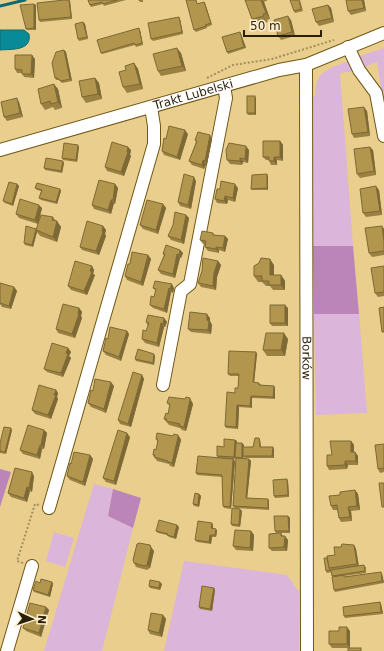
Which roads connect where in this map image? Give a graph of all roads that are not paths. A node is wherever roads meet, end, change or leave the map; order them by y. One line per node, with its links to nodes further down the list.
1 (384, 33): 2 (street, Trakt Lubelski)
2 (348, 47): 3 (street, Trakt Lubelski); 6 (street)
3 (306, 65): 4 (street, Trakt Lubelski); 12 (street, Borków)
4 (224, 86): 5 (street, Trakt Lubelski); 8 (street)
5 (151, 107): 7 (street, Trakt Lubelski); 9 (street)
6 (384, 136)
7 (0, 150)
8 (163, 385)
9 (49, 508)
10 (32, 566): 11 (street)
11 (7, 651)
12 (307, 651)

